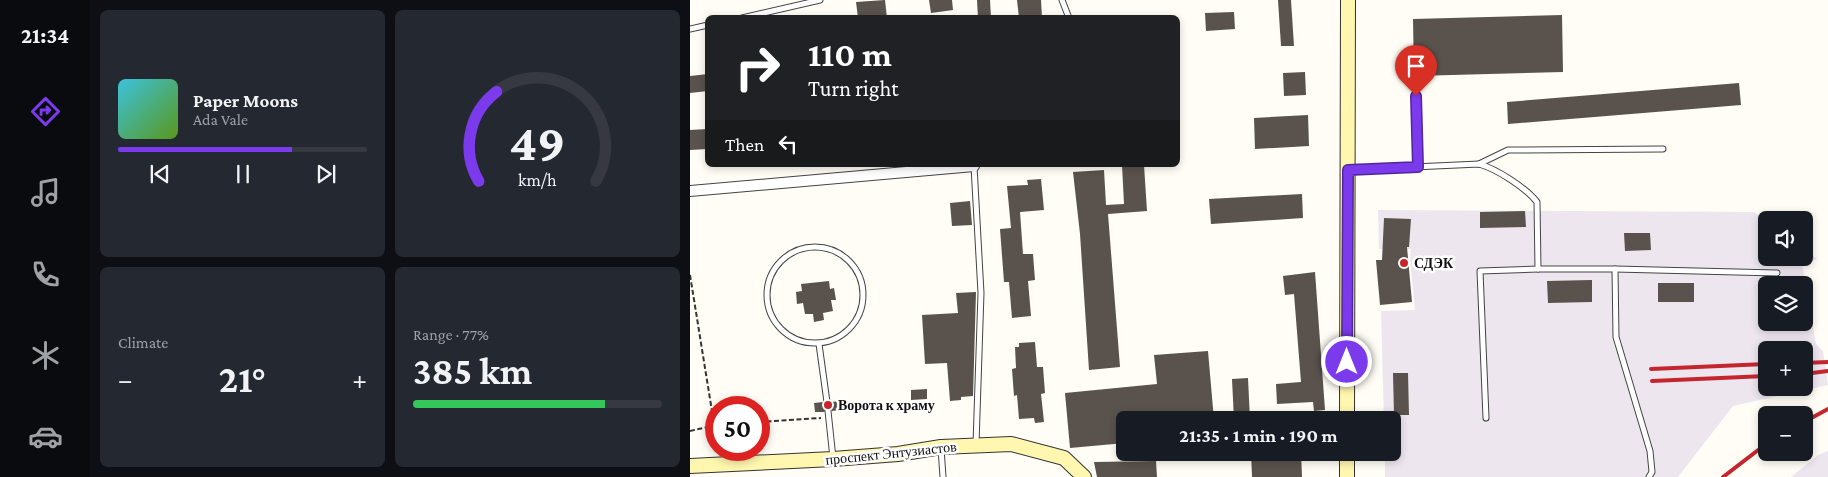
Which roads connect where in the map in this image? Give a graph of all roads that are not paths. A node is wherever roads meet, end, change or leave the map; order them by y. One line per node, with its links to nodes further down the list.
1 (820, 0): 4 (lane)
2 (1062, 0): 5 (lane)
3 (1348, 0): 14 (main road)
4 (755, 15)
5 (1067, 15)
6 (705, 26): 7 (lane)
7 (690, 29)
8 (1416, 96): 13 (lane)
9 (1663, 149): 10 (lane)
10 (1479, 164): 13 (lane); 16 (lane)
11 (963, 167): 15 (street)
12 (974, 167): 24 (lane)
13 (1418, 167): 14 (lane)
14 (1348, 170): 22 (main road)
15 (690, 191)
16 (1538, 269): 17 (lane); 23 (lane)
17 (1615, 270): 18 (lane); 32 (lane)
18 (1777, 273)
19 (820, 344): 19 (lane); 20 (lane)
20 (827, 402)
21 (828, 411): 26 (lane)
22 (1347, 411)
23 (1486, 418)
24 (976, 445): 25 (main road, проспект Энтузиастов); 30 (main road, проспект Энтузиастов)
25 (941, 447): 26 (main road, проспект Энтузиастов); 29 (lane)
26 (833, 459): 28 (main road, проспект Энтузиастов)
27 (1347, 461): 31 (main road)
28 (690, 466)
29 (943, 477)
30 (1084, 477)
31 (1347, 477)
32 (1650, 477)

